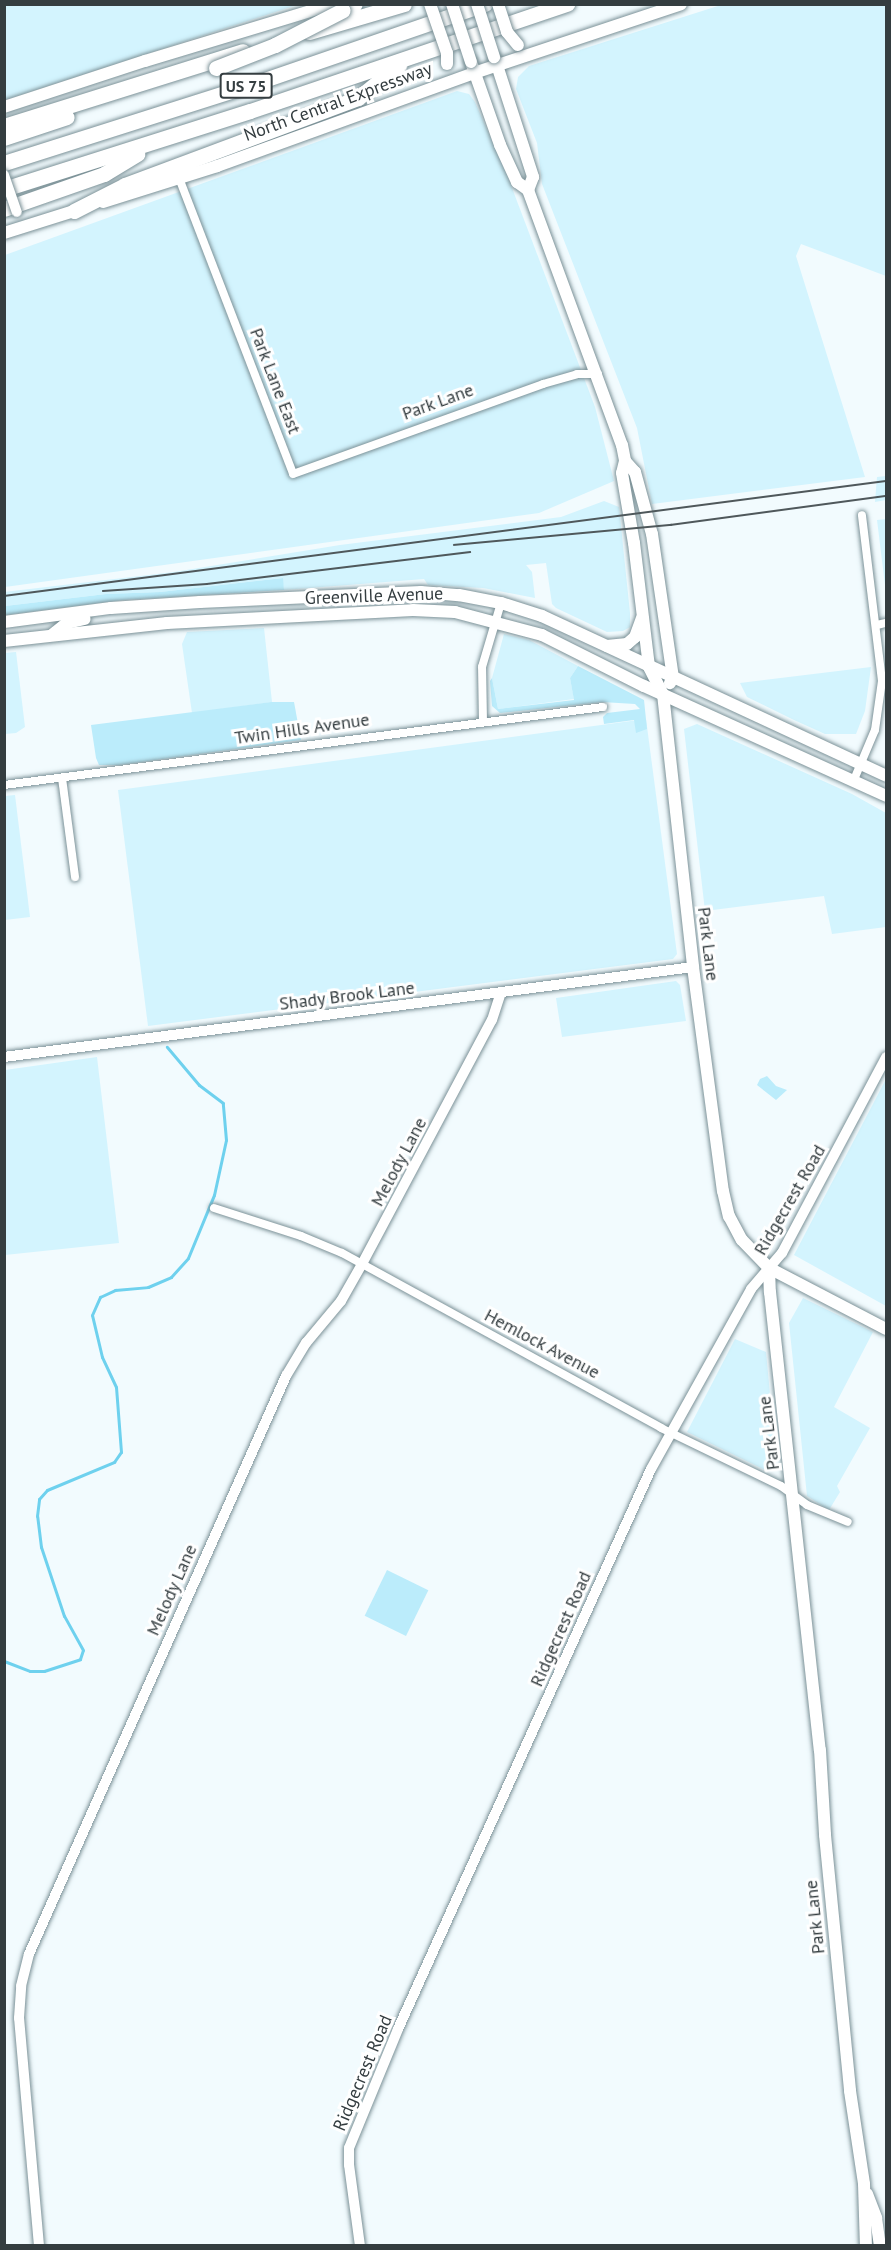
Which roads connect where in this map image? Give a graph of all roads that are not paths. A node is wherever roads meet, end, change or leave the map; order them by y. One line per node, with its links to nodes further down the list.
1 (404, 4): 16 (highway)
2 (430, 4): 14 (main road, bridge)
3 (452, 4): 13 (main road, Park Lane, bridge)
4 (477, 4): 12 (main road, Park Lane, bridge)
5 (485, 4): 19 (highway, US 75)
6 (498, 4): 10 (main road, bridge)
7 (567, 4): 11 (highway, North Central Expressway / US 75)
8 (681, 4): 10 (main road, North Central Expressway)
9 (344, 6): 15 (main road); 17 (highway, bridge)
10 (535, 52): 12 (main road, North Central Expressway)
11 (409, 57): 18 (highway, North Central Expressway / US 75); 25 (highway)
12 (495, 61): 13 (main road, North Central Expressway); 23 (main road, Park Lane)
13 (473, 68): 14 (main road, North Central Expressway); 23 (main road, Park Lane)
14 (438, 86): 21 (main road, North Central Expressway)
15 (4, 107)
16 (4, 126)
17 (4, 138)
18 (158, 141): 22 (highway, North Central Expressway / US 75); 24 (highway)
19 (4, 163)
20 (4, 175): 24 (street, bridge)
21 (179, 178): 25 (main road, North Central Expressway); 29 (street, Park Lane East)
22 (4, 189)
23 (528, 190): 27 (main road, Park Lane)
24 (11, 211): 26 (street)
25 (74, 211): 26 (main road, North Central Expressway)
26 (8, 232)
27 (598, 374): 28 (main road, Park Lane); 29 (street, Park Lane)
28 (625, 461): 35 (main road, Park Lane); 46 (main road, Park Lane)
29 (293, 474)
30 (862, 514): 41 (street)
31 (345, 595): 32 (main road, Greenville Avenue); 33 (main road, Greenville Avenue); 36 (main road)
32 (200, 602): 34 (main road, Greenville Avenue); 37 (main road)
33 (501, 603): 38 (street); 44 (main road, Greenville Avenue)
34 (111, 608): 39 (main road, Greenville Avenue); 42 (main road)
35 (643, 614): 44 (main road); 45 (main road, Park Lane)
36 (346, 615): 37 (main road, Greenville Avenue); 38 (main road, Greenville Avenue)
37 (202, 621): 42 (main road, Greenville Avenue)
38 (495, 621): 47 (main road, Greenville Avenue); 49 (street)
39 (4, 622)
40 (886, 623): 41 (street)
41 (877, 625): 50 (street)
42 (52, 635): 43 (main road, Greenville Avenue)
43 (4, 641)
44 (599, 644): 45 (main road, Greenville Avenue)
45 (649, 667): 46 (main road, Greenville Avenue); 47 (main road, Park Lane)
46 (673, 678): 47 (main road); 50 (main road, Greenville Avenue)
47 (663, 694): 53 (main road, Greenville Avenue); 57 (main road, Park Lane)
48 (603, 707): 49 (street, Twin Hills Avenue)
49 (483, 722): 52 (street, Twin Hills Avenue)
50 (861, 765): 51 (main road, Greenville Avenue); 53 (street)
51 (886, 776)
52 (62, 778): 54 (street, Twin Hills Avenue); 56 (street)
53 (853, 782): 55 (main road, Greenville Avenue)
54 (4, 785)
55 (886, 796)
56 (75, 877)
57 (693, 967): 58 (street, Shady Brook Lane); 63 (main road, Park Lane)
58 (501, 992): 59 (street, Shady Brook Lane); 62 (street, Melody Lane)
59 (4, 1056)
60 (886, 1057): 63 (street, Ridgecrest Road)
61 (214, 1208): 62 (street, Hemlock Avenue)
62 (362, 1264): 65 (street, Hemlock Avenue); 69 (street, Melody Lane)
63 (770, 1268): 64 (main road); 65 (street, Ridgecrest Road); 66 (main road, Park Lane)
64 (886, 1329)
65 (670, 1433): 66 (street, Hemlock Avenue); 70 (street, Ridgecrest Road)
66 (794, 1496): 67 (street, Hemlock Avenue); 68 (main road, Park Lane)
67 (848, 1522)
68 (864, 2184): 71 (main road, Park Lane); 72 (main road, Park Lane)
69 (39, 2246)
70 (360, 2246)
71 (866, 2246)
72 (880, 2246)

